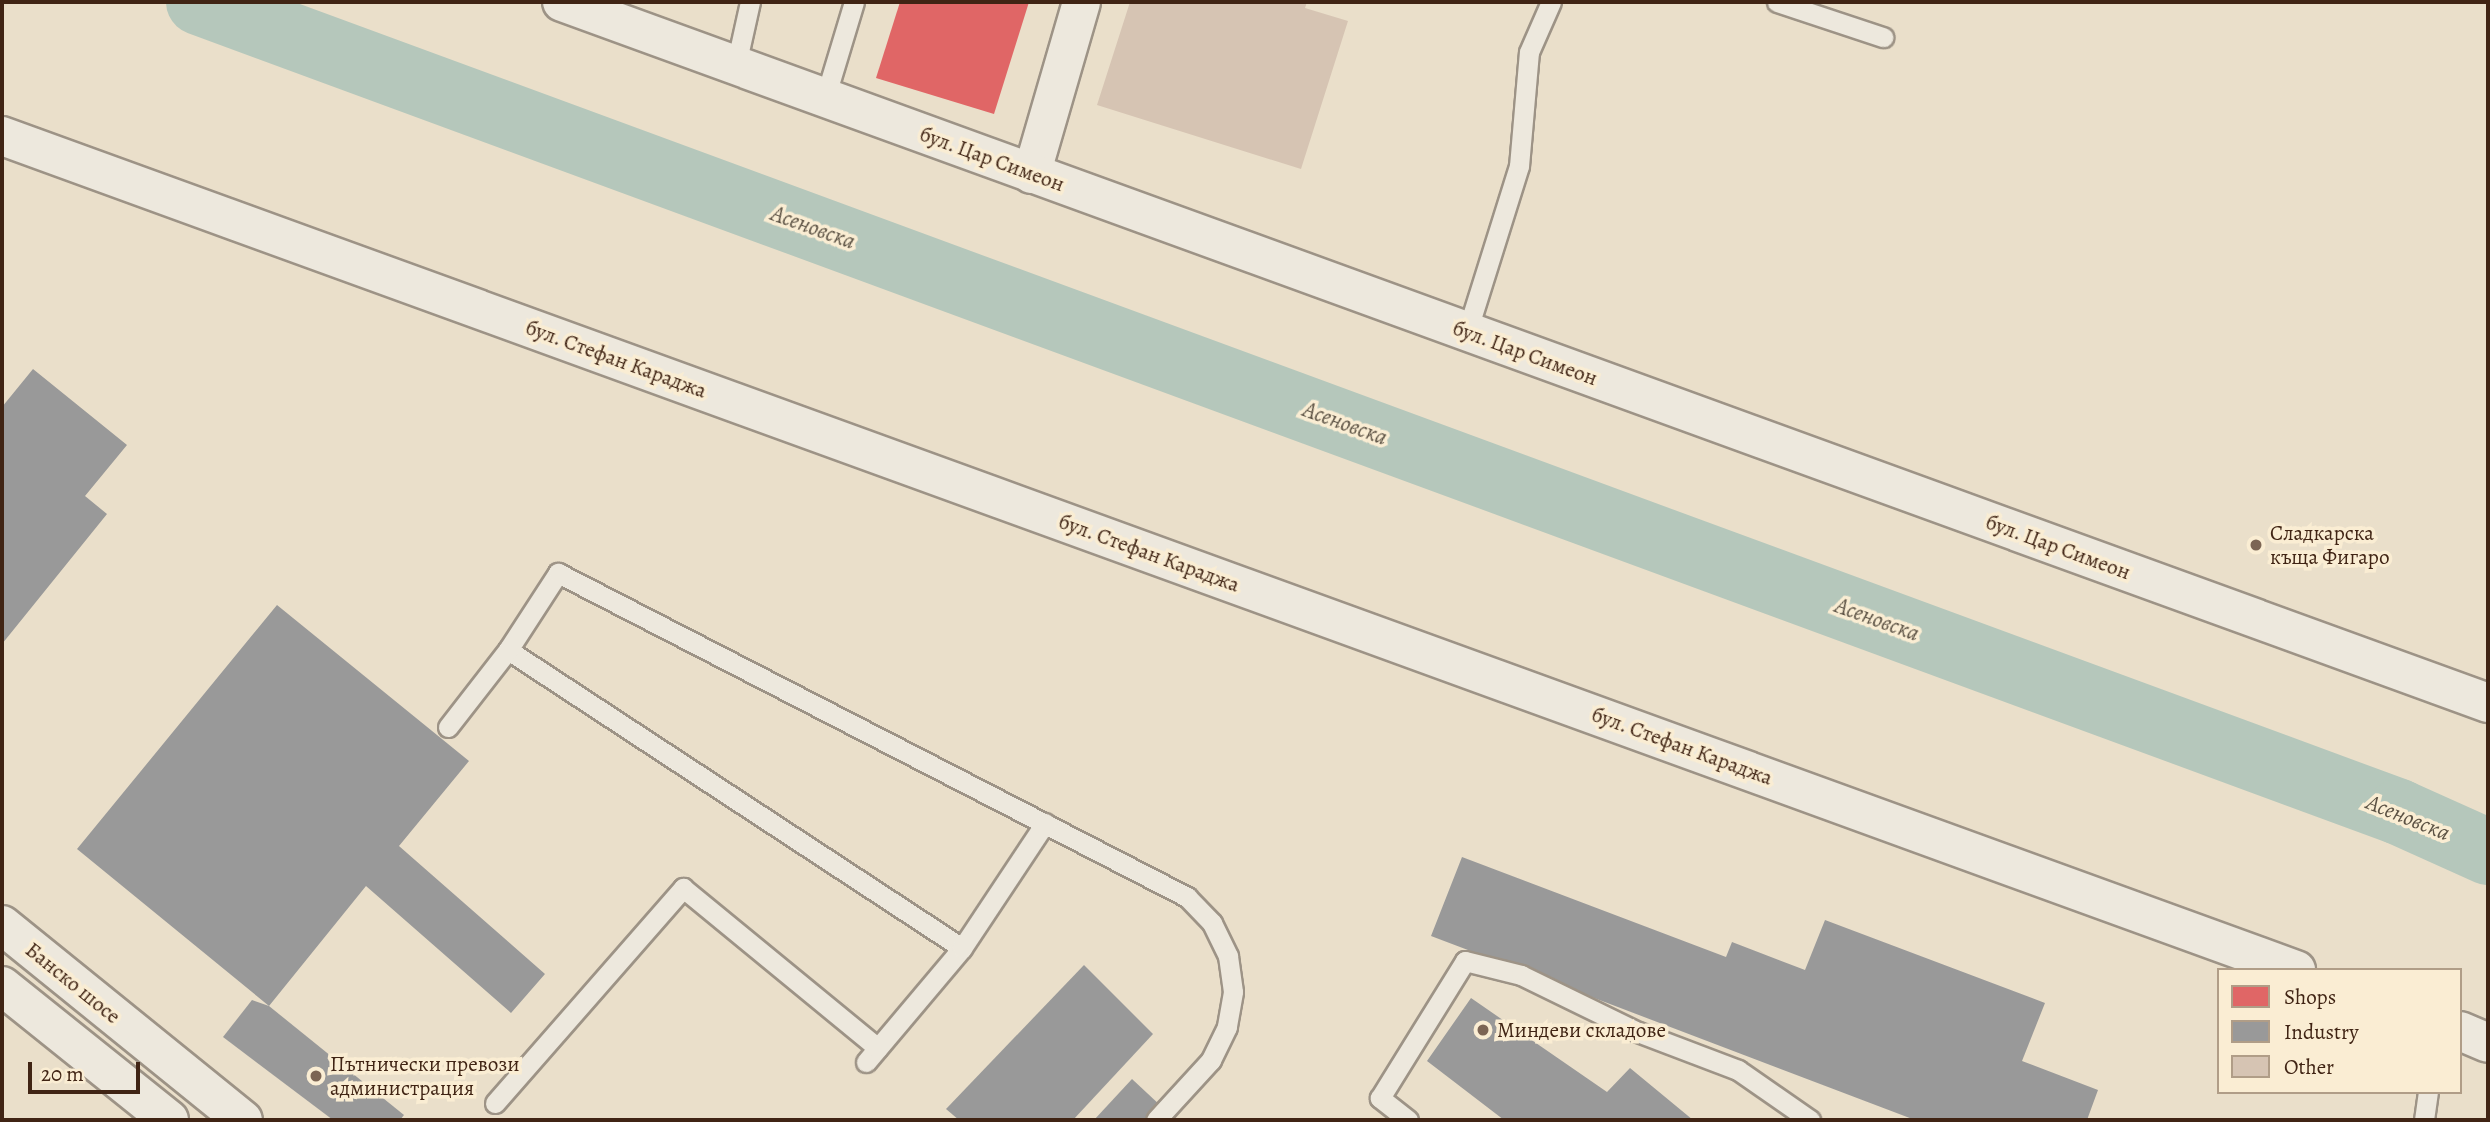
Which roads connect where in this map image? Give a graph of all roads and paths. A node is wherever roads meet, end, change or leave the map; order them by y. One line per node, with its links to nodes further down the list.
1 (562, 2): 8 (main road, бул. Цар Симеон)
2 (750, 2): 8 (lane)
3 (854, 2): 9 (lane)
4 (1081, 2): 11 (street)
5 (1551, 2): 12 (lane)
6 (1777, 2): 7 (lane)
7 (1883, 37)
8 (736, 65): 9 (main road, бул. Цар Симеон)
9 (825, 98): 11 (main road, бул. Цар Симеон)
10 (2, 136): 19 (main road, бул. Стефан Караджа)
11 (1031, 174): 12 (main road, бул. Цар Симеон)
12 (1467, 332): 14 (main road, бул. Цар Симеон)
13 (508, 650): 15 (lane); 16 (lane); 18 (lane)
14 (2488, 703)
15 (448, 727)
16 (1045, 823): 18 (lane); 27 (lane)
17 (2, 925): 26 (main road, Банско шосе)
18 (962, 948): 24 (lane)
19 (2290, 968)
20 (2, 986): 25 (main road)
21 (2462, 1032): 22 (main road)
22 (2488, 1044)
23 (2428, 1094): 30 (lane)
24 (495, 1103)
25 (169, 1120)
26 (243, 1120)
27 (1156, 1120)
28 (1408, 1120): 29 (lane)
29 (1810, 1120)
30 (2424, 1120)

